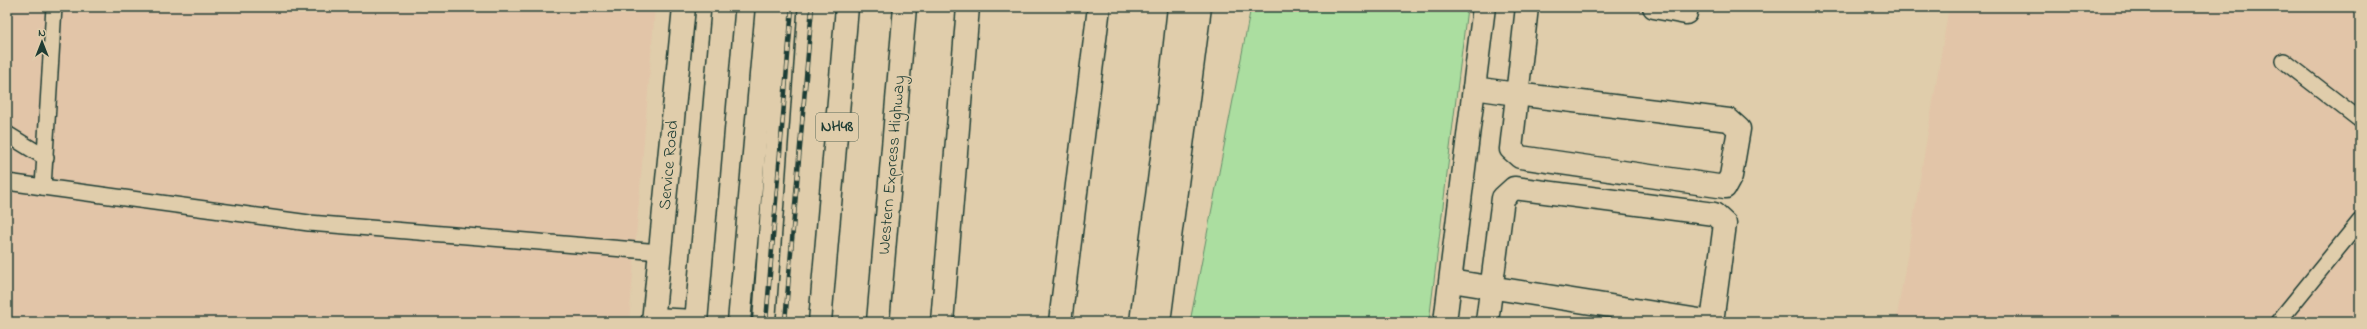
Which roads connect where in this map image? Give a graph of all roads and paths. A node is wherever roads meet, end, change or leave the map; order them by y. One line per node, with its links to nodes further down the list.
1 (54, 7): 21 (lane)
2 (684, 7): 25 (main road, Service Road)
3 (723, 7): 29 (main road)
4 (767, 7): 30 (main road)
5 (786, 7): 31 (main road)
6 (847, 7): 32 (main road, NH48)
7 (905, 7): 33 (main road, Western Express Highway)
8 (968, 7): 34 (main road)
9 (1100, 7): 35 (main road)
10 (1179, 7): 36 (main road)
11 (1200, 7): 37 (main road)
12 (1484, 7): 17 (main road)
13 (1527, 7): 18 (main road)
14 (1654, 7): 15 (main road)
15 (1686, 13)
16 (2284, 61): 19 (lane)
17 (1474, 88): 18 (main road); 26 (main road)
18 (1516, 94): 18 (main road)
19 (2360, 120)
20 (7, 134): 21 (lane)
21 (46, 158): 23 (lane)
22 (7, 182): 23 (lane)
23 (43, 187): 25 (lane)
24 (2360, 221): 41 (lane)
25 (660, 252): 28 (main road, Service Road)
26 (1450, 281): 27 (main road); 38 (main road)
27 (1492, 288): 39 (main road); 40 (main road); 40 (main road)
28 (653, 321): 29 (main road)
29 (696, 322)
30 (739, 322)
31 (764, 322)
32 (820, 322)
33 (878, 322)
34 (942, 322)
35 (1060, 322)
36 (1141, 322)
37 (1159, 322)
38 (1446, 322)
39 (1487, 322)
40 (1712, 322)
41 (2278, 322)

